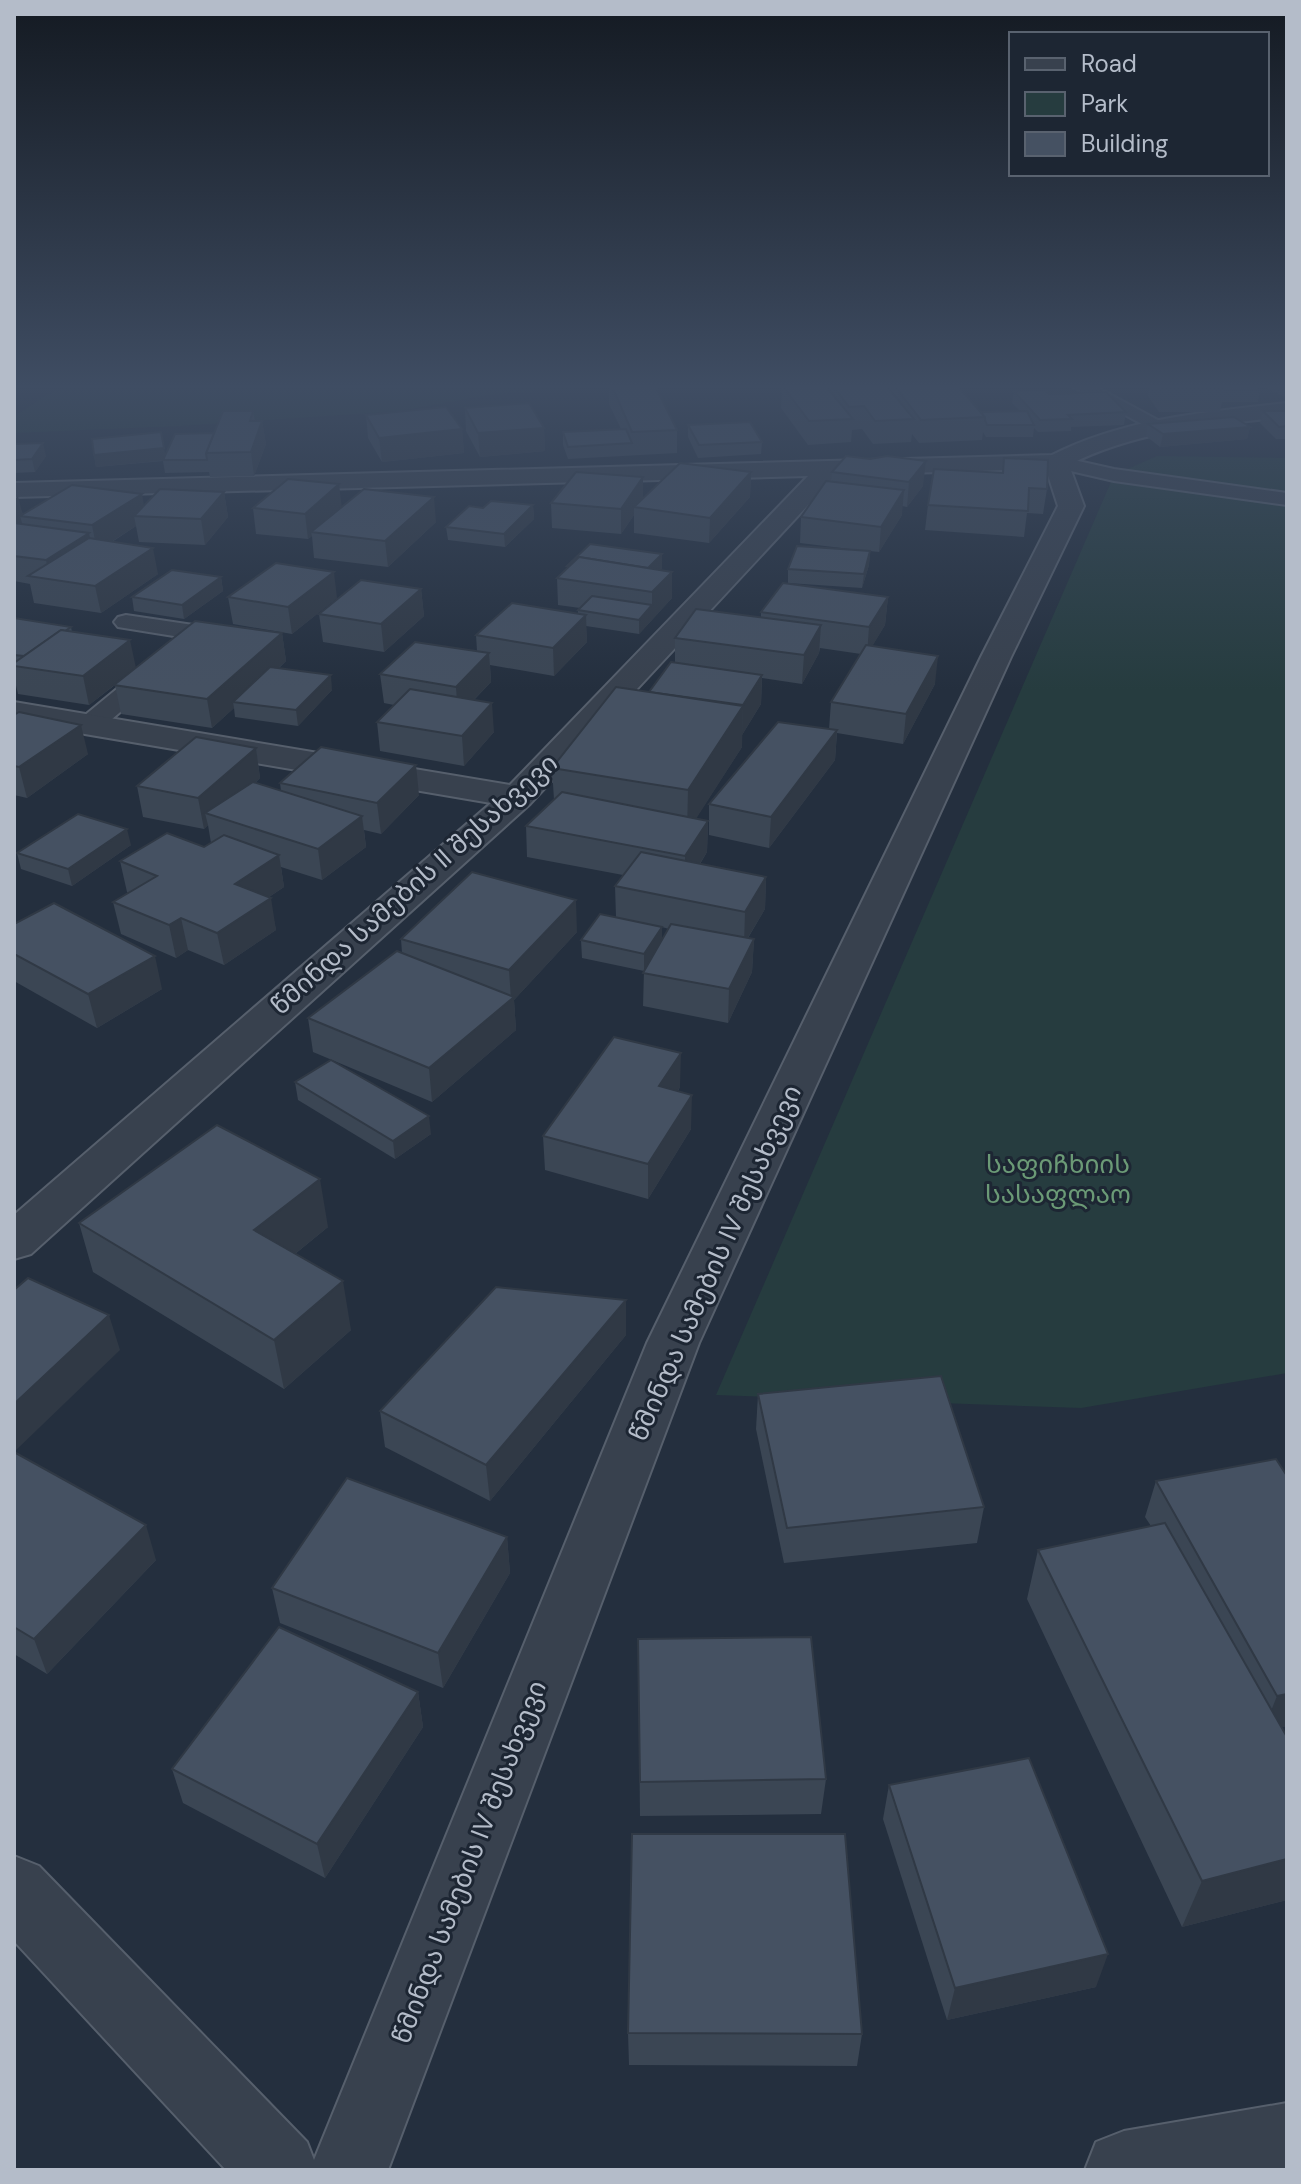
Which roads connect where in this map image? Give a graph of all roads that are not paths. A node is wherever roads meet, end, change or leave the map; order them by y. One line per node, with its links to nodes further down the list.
1 (180, 486): 5 (street)
2 (812, 486): 12 (street, წმინდა სამების II შესახვევი)
3 (1064, 486): 17 (street, წმინდა სამების IV შესახვევი)
4 (1193, 486): 6 (lane)
5 (14, 490)
6 (1287, 499)
7 (126, 622): 8 (lane)
8 (200, 633): 9 (lane); 11 (lane)
9 (229, 637)
10 (14, 712): 11 (street)
11 (88, 726): 12 (street)
12 (518, 797): 13 (street, წმინდა სამების II შესახვევი)
13 (14, 1242)
14 (14, 1890): 16 (street)
15 (1287, 2142): 18 (street)
16 (279, 2170)
17 (349, 2170)
18 (1124, 2170)

